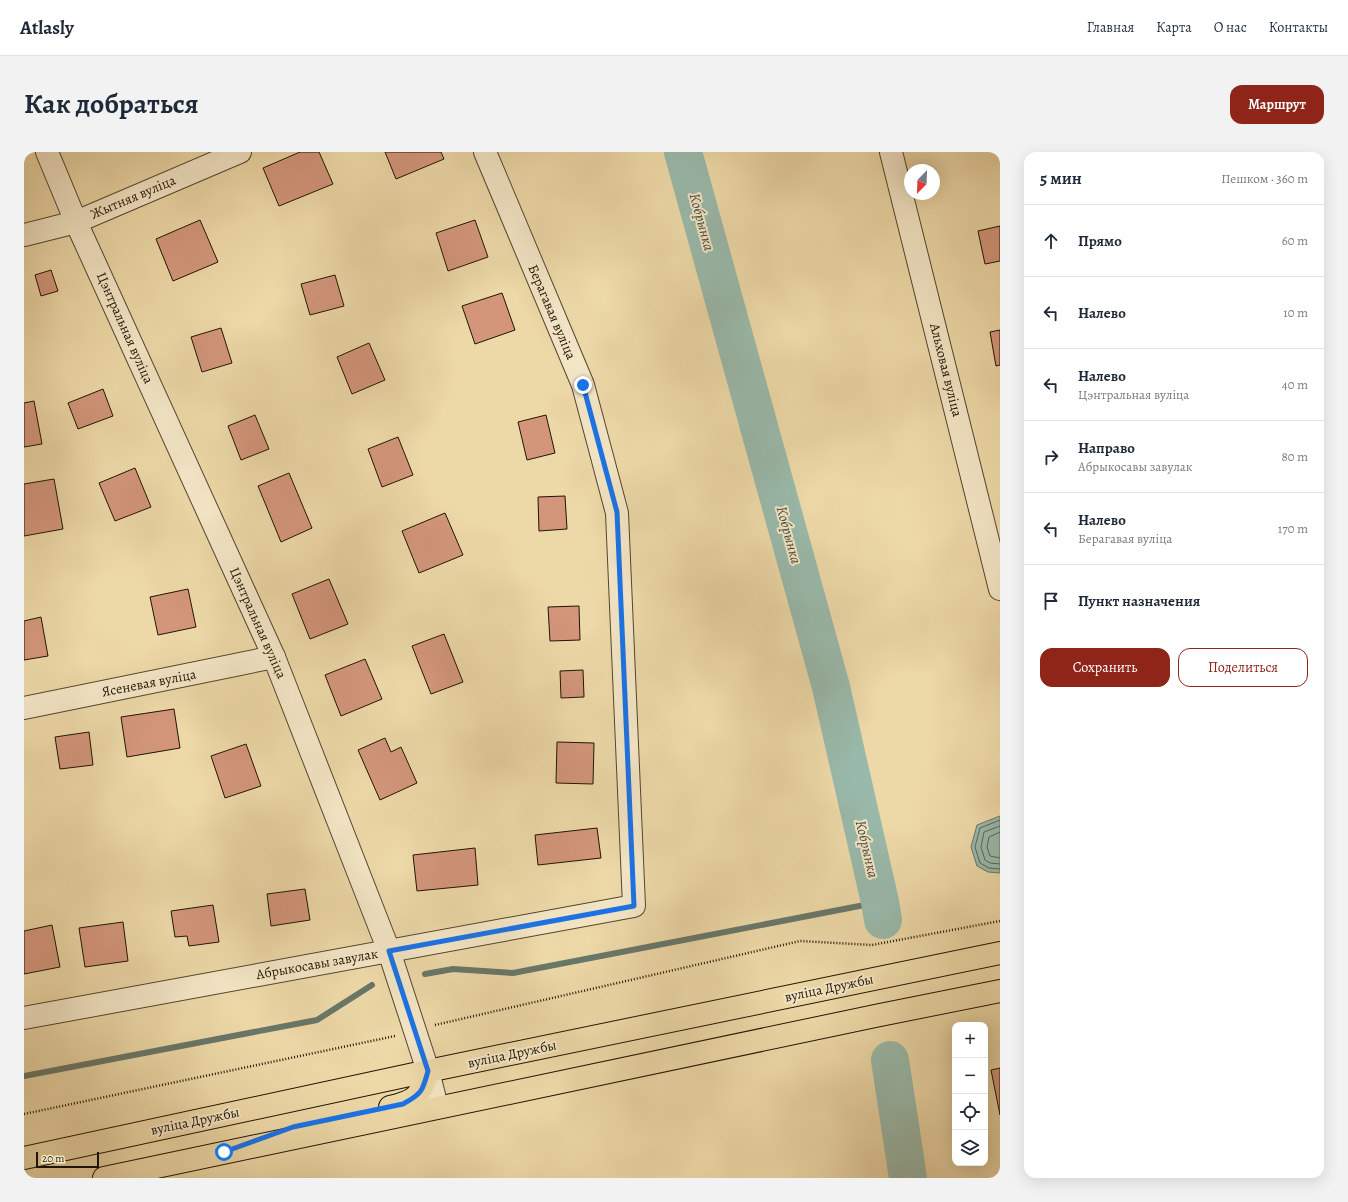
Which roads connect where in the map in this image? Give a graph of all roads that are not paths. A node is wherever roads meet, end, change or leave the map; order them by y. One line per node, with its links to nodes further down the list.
1 (47, 152): 5 (street, Цэнтральная вуліца)
2 (240, 152): 5 (street, Жытняя вуліца)
3 (486, 152): 10 (street, Берагавая вуліца)
4 (891, 152): 7 (street, Альховая вуліца)
5 (76, 222): 6 (street, Жытняя вуліца); 8 (street, Цэнтральная вуліца)
6 (24, 234)
7 (1000, 589)
8 (274, 657): 9 (street, Ясеневая вуліца); 11 (street, Цэнтральная вуліца)
9 (24, 708)
10 (634, 906): 11 (street, Абрыкосавы завулак)
11 (389, 951): 16 (street, Абрыкосавы завулак); 17 (street, Цэнтральная вуліца)
12 (1000, 954): 17 (main road, вуліца Дружбы)
13 (1000, 978): 15 (main road)
14 (1000, 991): 15 (main road)
15 (880, 1014): 18 (main road)
16 (24, 1018)
17 (428, 1071): 18 (street, Цэнтральная вуліца); 19 (main road); 20 (main road, вуліца Дружбы)
18 (436, 1107): 19 (main road)
19 (224, 1152): 21 (main road)
20 (24, 1158)
21 (104, 1178)

